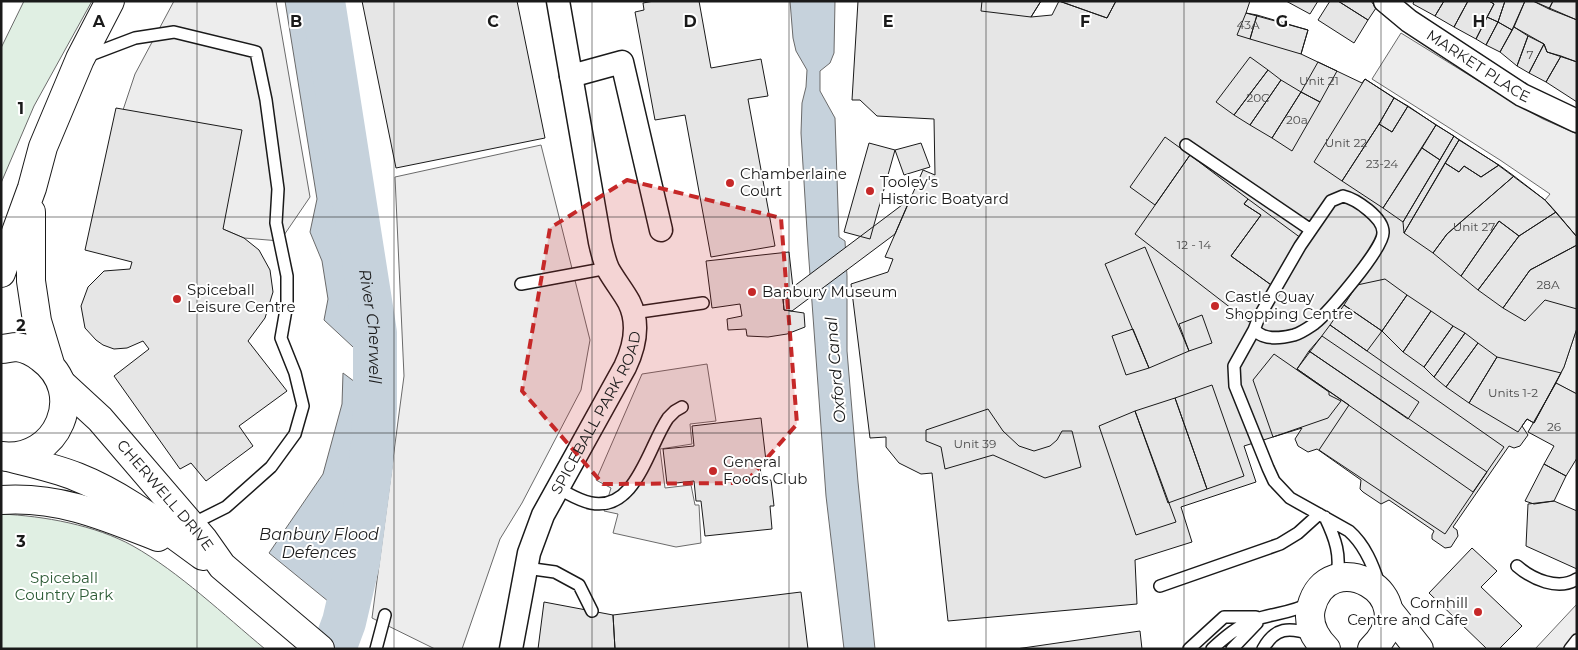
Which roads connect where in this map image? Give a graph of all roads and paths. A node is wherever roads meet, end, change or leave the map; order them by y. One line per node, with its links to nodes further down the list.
1 (110, 1): 4 (street)
2 (558, 1): 5 (street, SPICEBALL PARK ROAD)
3 (1385, 1): 6 (street, MARKET PLACE)
4 (80, 59): 8 (street); 24 (lane)
5 (571, 76): 9 (street); 11 (street, SPICEBALL PARK ROAD)
6 (1577, 121)
7 (1186, 145): 10 (lane)
8 (32, 188): 12 (street); 18 (street)
9 (661, 230)
10 (1311, 230): 16 (lane); 16 (lane)
11 (608, 268): 13 (lane); 15 (street, SPICEBALL PARK ROAD)
12 (1, 273)
13 (521, 284)
14 (703, 303): 15 (lane)
15 (633, 313): 21 (street, SPICEBALL PARK ROAD)
16 (1254, 330): 23 (lane)
17 (1, 349): 18 (street, CHERWELL DRIVE)
18 (56, 374): 20 (street); 24 (street, CHERWELL DRIVE)
19 (682, 407): 21 (lane)
20 (4, 456): 25 (street)
21 (558, 489): 27 (street, SPICEBALL PARK ROAD)
22 (1, 500): 25 (street)
23 (1322, 516): 29 (lane); 30 (lane); 32 (lane)
24 (190, 525): 25 (street, CHERWELL DRIVE)
25 (213, 561): 39 (street, CHERWELL DRIVE)
26 (1517, 566): 28 (lane)
27 (526, 568): 33 (lane); 41 (street, SPICEBALL PARK ROAD)
28 (1577, 579)
29 (1336, 580): 31 (street); 32 (street)
30 (1160, 586)
31 (1312, 602): 35 (lane); 38 (street)
32 (1386, 603): 45 (street); 46 (street)
33 (592, 611)
34 (384, 615): 40 (lane)
35 (1265, 617): 42 (lane); 43 (lane); 44 (lane)
36 (1577, 640): 47 (lane)
37 (1265, 645): 38 (lane)
38 (1322, 645)
39 (320, 649)
40 (376, 649)
41 (511, 649)
42 (1189, 649)
43 (1212, 649)
44 (1232, 649)
45 (1372, 649)
46 (1419, 649)
47 (1570, 649)

